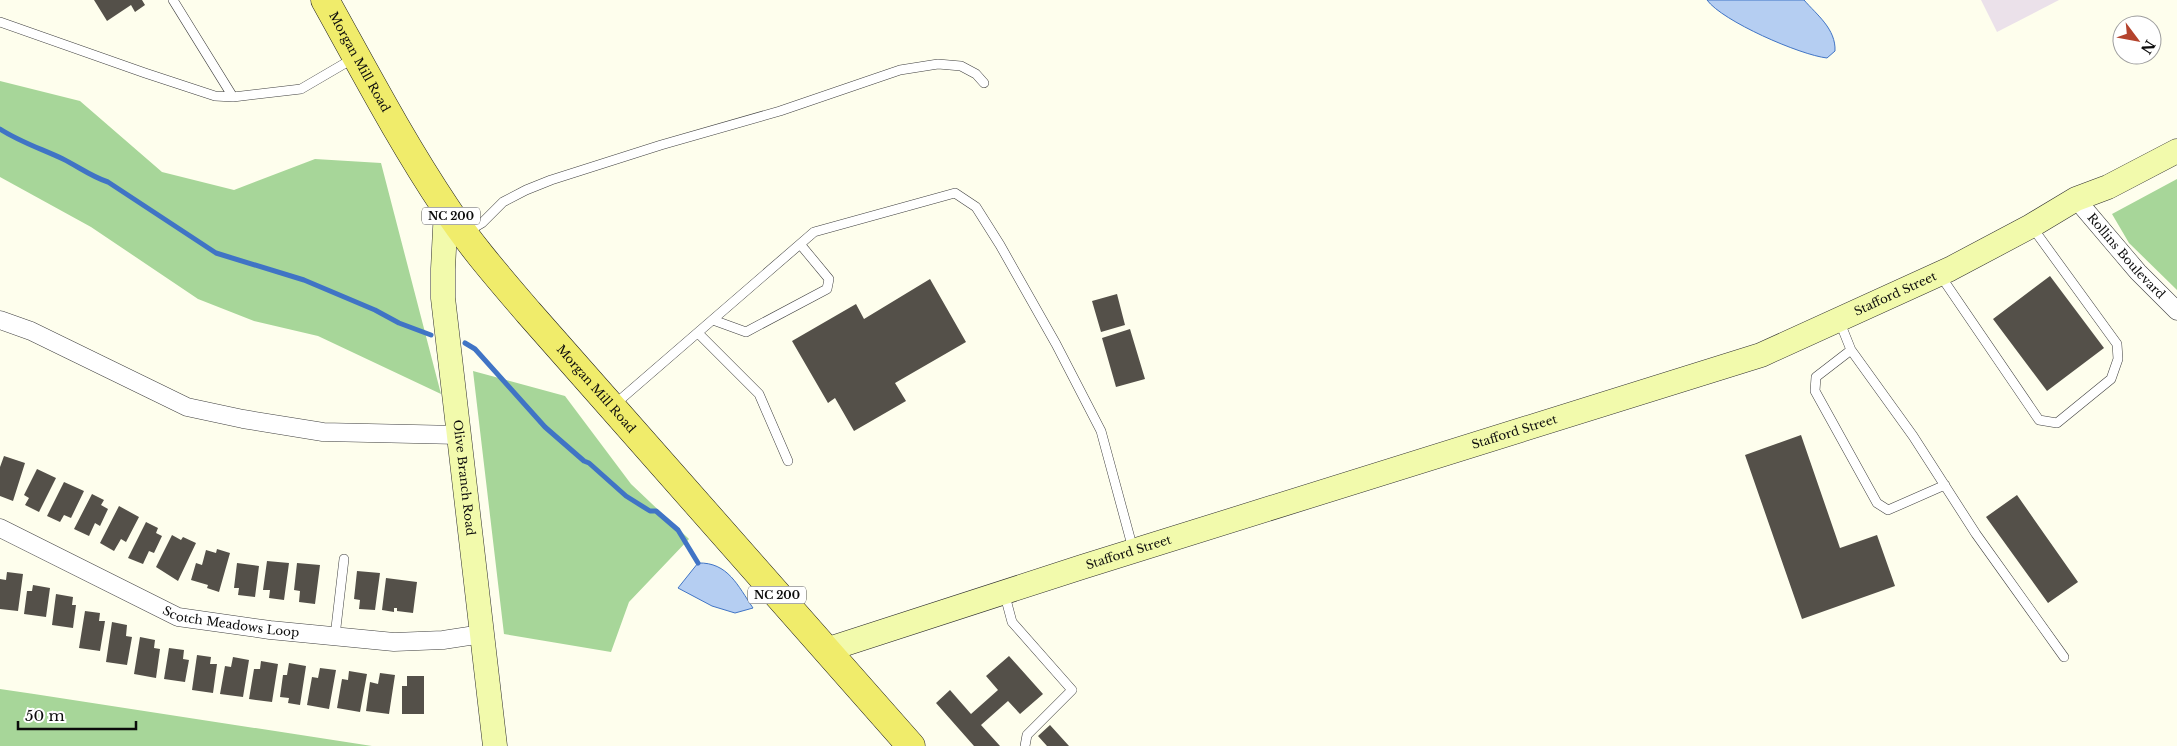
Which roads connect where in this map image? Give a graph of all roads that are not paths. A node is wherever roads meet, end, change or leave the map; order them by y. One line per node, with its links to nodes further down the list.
1 (173, 0): 6 (lane)
2 (325, 0): 4 (main road, Morgan Mill Road / NC 200)
3 (0, 22): 6 (lane)
4 (356, 57): 6 (lane); 9 (main road, Morgan Mill Road / NC 200)
5 (984, 84): 11 (lane)
6 (233, 97)
7 (2177, 151): 8 (street, Stafford Street)
8 (2076, 199): 10 (street, Stafford Street); 14 (street, Rollins Boulevard)
9 (446, 209): 11 (main road, Morgan Mill Road / NC 200); 21 (street, Olive Branch Road)
10 (2031, 226): 13 (street, Stafford Street); 13 (lane)
11 (464, 234): 20 (main road, Morgan Mill Road / NC 200)
12 (800, 244): 16 (lane); 16 (lane); 25 (lane)
13 (1939, 274): 17 (street, Stafford Street)
14 (2177, 311)
15 (0, 320): 21 (street)
16 (713, 320): 18 (lane)
17 (1838, 320): 19 (lane); 25 (street, Stafford Street)
18 (698, 333): 20 (lane); 22 (lane)
19 (1851, 350): 23 (lane); 23 (lane)
20 (612, 407): 30 (main road, Morgan Mill Road / NC 200)
21 (459, 435): 28 (street, Olive Branch Road)
22 (788, 461)
23 (1945, 485): 31 (lane)
24 (0, 528): 29 (street, Scotch Meadows Loop)
25 (1134, 551): 27 (street, Stafford Street)
26 (344, 559): 29 (lane)
27 (1004, 592): 30 (street, Stafford Street); 34 (lane)
28 (482, 634): 29 (street, Scotch Meadows Loop); 32 (street, Olive Branch Road)
29 (335, 636)
30 (826, 650): 33 (main road, Morgan Mill Road / NC 200)
31 (2064, 657)
32 (495, 746)
33 (910, 746)
34 (1026, 746)

